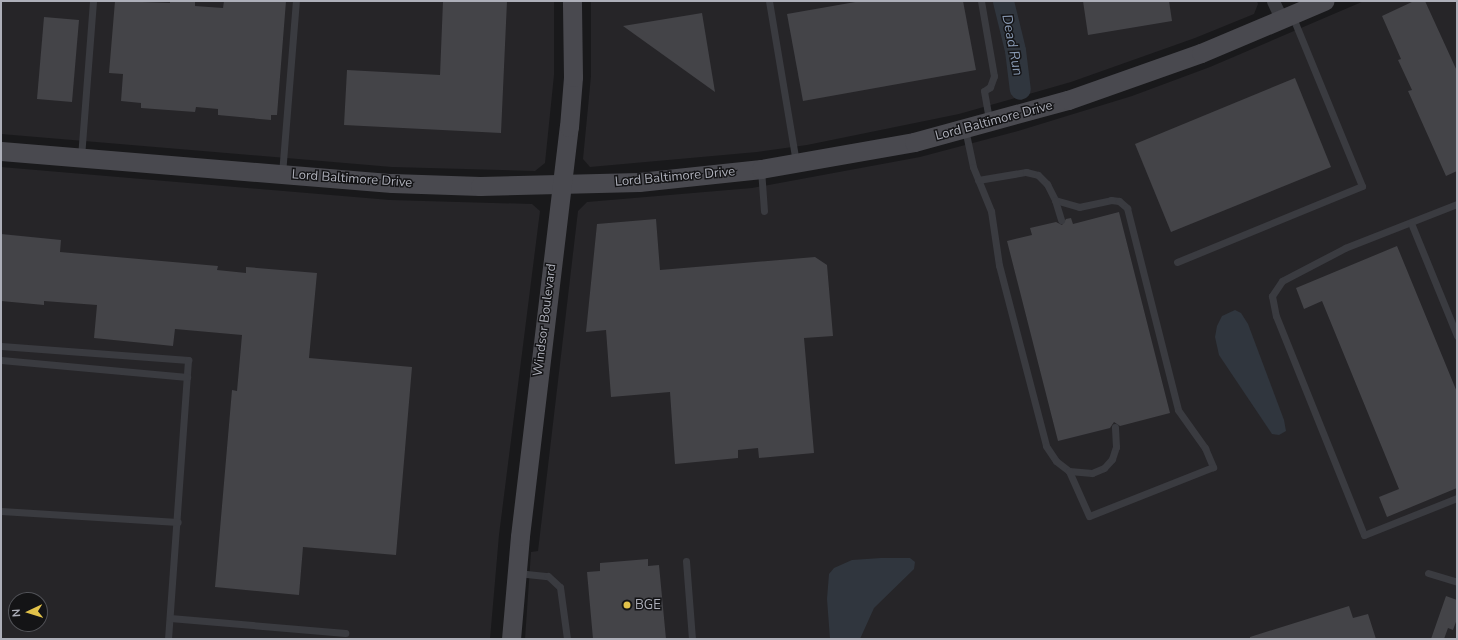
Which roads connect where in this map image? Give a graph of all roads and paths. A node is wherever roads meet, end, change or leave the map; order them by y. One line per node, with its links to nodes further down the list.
1 (93, 1): 12 (lane)
2 (296, 1): 15 (lane)
3 (572, 1): 17 (main road, Windsor Boulevard)
4 (769, 1): 13 (lane)
5 (981, 1): 9 (lane)
6 (1273, 1): 8 (street)
7 (1324, 1): 8 (main road, Lord Baltimore Drive)
8 (1287, 17): 9 (main road, Lord Baltimore Drive); 23 (lane)
9 (989, 122): 10 (main road, Lord Baltimore Drive)
10 (965, 129): 13 (main road, Lord Baltimore Drive); 16 (lane)
11 (1, 151): 12 (main road, Lord Baltimore Drive)
12 (81, 159): 15 (main road, Lord Baltimore Drive)
13 (796, 164): 14 (main road, Lord Baltimore Drive)
14 (761, 169): 17 (main road, Lord Baltimore Drive); 20 (lane)
15 (282, 174): 17 (main road, Lord Baltimore Drive)
16 (978, 180): 18 (lane); 29 (lane)
17 (561, 185): 34 (main road, Windsor Boulevard)
18 (1055, 200): 21 (lane); 29 (lane)
19 (1457, 204): 22 (lane)
20 (764, 211)
21 (1061, 220)
22 (1411, 223): 24 (lane); 30 (lane)
23 (1177, 262)
24 (1457, 336)
25 (1, 346): 27 (lane)
26 (1, 360): 27 (lane)
27 (187, 377): 32 (lane)
28 (1115, 427): 29 (lane)
29 (1069, 471)
30 (1457, 498)
31 (1, 511): 32 (lane)
32 (178, 522): 37 (lane)
33 (686, 561): 42 (lane)
34 (517, 573): 40 (main road, Windsor Boulevard); 41 (lane)
35 (1428, 573): 36 (lane)
36 (1457, 582)
37 (170, 618): 38 (lane); 39 (lane)
38 (345, 633)
39 (168, 639)
40 (511, 639)
41 (567, 639)
42 (692, 639)

